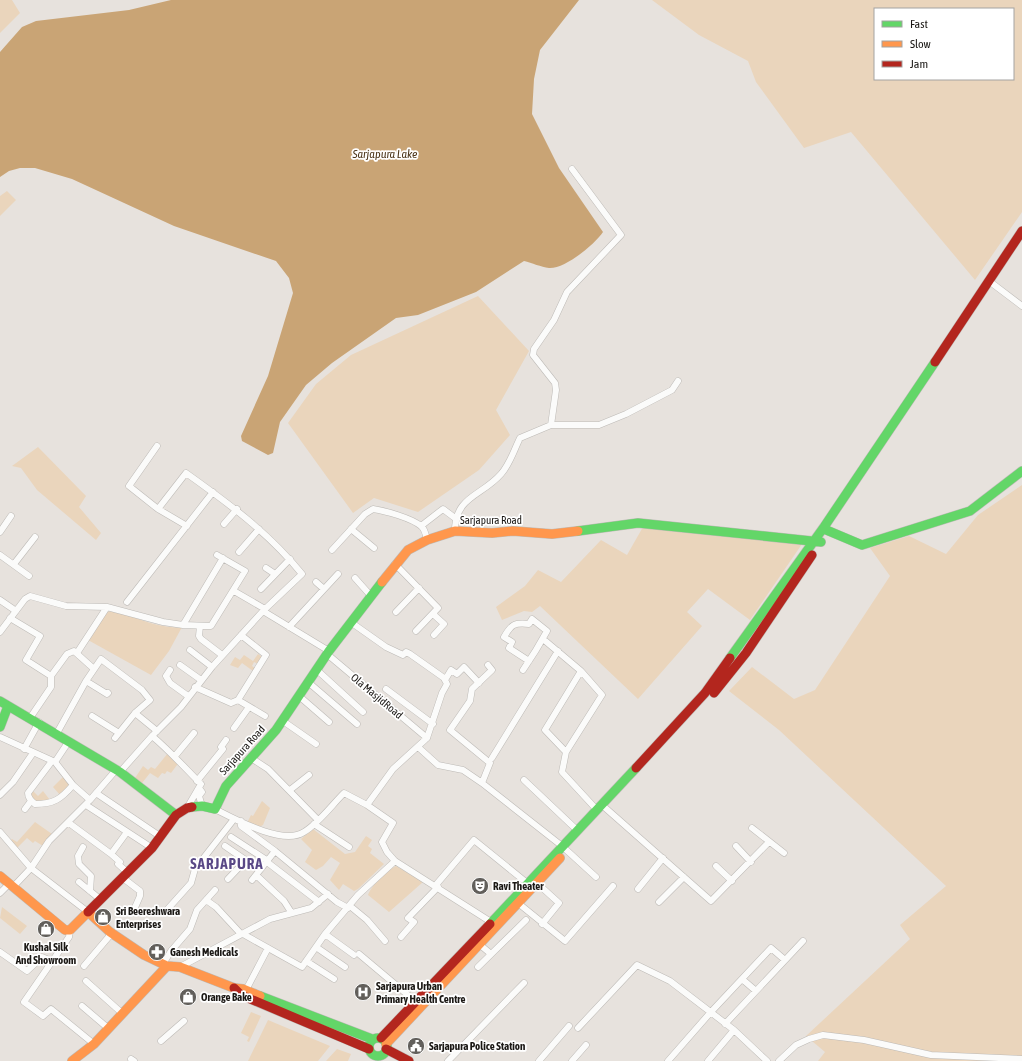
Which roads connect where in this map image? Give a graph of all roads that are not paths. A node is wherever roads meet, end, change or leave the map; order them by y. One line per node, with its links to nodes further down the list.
1 (572, 168): 7 (street)
2 (1022, 231): 4 (main road)
3 (1022, 243): 4 (main road)
4 (992, 283): 5 (street); 20 (main road)
5 (1022, 306)
6 (678, 381): 7 (street)
7 (551, 425): 14 (street)
8 (157, 446): 11 (street)
9 (1022, 471): 20 (main road)
10 (213, 492): 11 (street); 12 (street); 16 (street)
11 (158, 509): 16 (street)
12 (237, 509): 15 (street); 18 (street)
13 (11, 516): 22 (street)
14 (455, 518): 17 (street); 21 (street)
15 (224, 524)
16 (187, 526): 47 (street)
17 (421, 526): 19 (street); 24 (street)
18 (259, 529): 28 (street); 32 (street)
19 (351, 529): 26 (street); 27 (street)
20 (826, 530): 25 (main road)
21 (455, 531): 24 (main road, Sarjapura Road); 25 (main road, Sarjapura Road)
22 (0, 532)
23 (35, 537): 33 (street)
24 (427, 540): 34 (main road, Sarjapura Road)
25 (817, 542): 134 (main road)
26 (374, 548)
27 (332, 550)
28 (239, 552)
29 (0, 555): 33 (street)
30 (217, 555): 31 (street)
31 (223, 558): 44 (street); 55 (street)
32 (290, 559): 36 (street); 49 (street)
33 (14, 564): 38 (street)
34 (395, 564): 41 (street); 45 (main road, Sarjapura Road)
35 (266, 568): 36 (street)
36 (275, 574): 42 (street)
37 (338, 574): 43 (street)
38 (29, 576)
39 (355, 578): 45 (street)
40 (316, 582): 43 (street)
41 (419, 588): 51 (street); 52 (street)
42 (261, 589)
43 (324, 589): 57 (street)
44 (234, 590): 49 (street, Ola MasjidRoad); 56 (street)
45 (371, 596): 54 (main road, Sarjapura Road)
46 (0, 600): 50 (street)
47 (127, 602)
48 (107, 607): 50 (street); 55 (street); 66 (street)
49 (264, 610): 57 (street, Ola MasjidRoad); 60 (street)
50 (16, 611): 53 (street)
51 (396, 612)
52 (433, 614): 58 (street); 61 (street)
53 (10, 618): 59 (street); 77 (street)
54 (352, 623): 65 (main road, Sarjapura Road); 79 (street)
55 (183, 625): 56 (street)
56 (200, 626): 67 (street)
57 (289, 627): 65 (street, Ola MasjidRoad)
58 (416, 631)
59 (0, 632)
60 (241, 635): 67 (street); 88 (street)
61 (434, 635)
62 (543, 639): 64 (street); 68 (street); 68 (street)
63 (190, 650): 71 (street)
64 (558, 651): 76 (street); 117 (street)
65 (328, 652): 74 (main road, Sarjapura Road); 107 (street, Ola MasjidRoad)
66 (77, 653): 72 (street); 77 (street)
67 (222, 656): 71 (street)
68 (529, 661): 75 (street)
69 (180, 665): 78 (street)
70 (488, 665): 82 (street)
71 (212, 667): 78 (street)
72 (94, 669): 80 (street); 93 (street)
73 (170, 670): 86 (street)
74 (317, 670): 81 (main road, Sarjapura Road); 92 (street)
75 (523, 670)
76 (581, 671): 113 (street); 113 (street)
77 (51, 676): 96 (street)
78 (201, 680): 83 (street)
79 (445, 680): 82 (street); 100 (street)
80 (86, 682): 85 (street); 103 (street)
81 (308, 682): 87 (main road, Sarjapura Road); 99 (street)
82 (479, 682): 123 (street)
83 (195, 687): 86 (street); 88 (street)
84 (386, 689): 100 (street)
85 (108, 693)
86 (188, 696): 105 (street)
87 (299, 696): 97 (main road, Sarjapura Road); 98 (street)
88 (238, 700): 91 (street)
89 (0, 701): 90 (main road)
90 (8, 706): 96 (main road); 101 (main road)
91 (249, 707): 95 (street); 102 (street)
92 (363, 712)
93 (135, 713): 94 (street); 105 (street)
94 (92, 716)
95 (265, 716)
96 (34, 720): 103 (main road); 112 (street)
97 (283, 720): 110 (street); 116 (main road, Sarjapura Road)
98 (329, 722)
99 (357, 724)
100 (433, 724): 107 (street)
101 (0, 727)
102 (234, 728)
103 (57, 733): 109 (main road)
104 (194, 733): 115 (street)
105 (154, 734): 115 (street); 119 (street)
106 (0, 737): 112 (street)
107 (427, 738): 111 (street)
108 (226, 740): 122 (street)
109 (70, 741): 118 (street); 119 (main road)
110 (316, 744)
111 (418, 747): 123 (street); 131 (street)
112 (24, 749): 114 (street)
113 (566, 752): 134 (street)
114 (33, 753): 118 (street); 128 (street)
115 (175, 756): 122 (street)
116 (251, 758): 126 (street); 136 (main road, Sarjapura Road)
117 (492, 758)
118 (54, 762): 124 (street); 129 (street)
119 (118, 771): 127 (street); 137 (main road)
120 (309, 775): 126 (street)
121 (524, 780): 143 (street)
122 (197, 781): 125 (street)
123 (482, 783): 154 (street)
124 (73, 785): 129 (street); 130 (street)
125 (199, 788): 132 (street); 133 (street)
126 (290, 790): 140 (street)
127 (96, 793): 130 (street); 146 (street)
128 (0, 795)
129 (31, 801): 135 (street)
130 (88, 802): 141 (street); 145 (street)
131 (367, 805): 140 (street); 161 (street)
132 (202, 806): 133 (main road); 136 (main road)
133 (188, 808): 137 (main road)
134 (602, 808): 143 (main road); 154 (main road); 158 (street)
135 (25, 809)
136 (215, 809): 138 (street)
137 (176, 815): 146 (main road)
138 (234, 819): 139 (street); 191 (street)
139 (241, 821): 140 (street); 155 (street)
140 (316, 822): 152 (street)
141 (69, 823): 157 (street); 164 (street)
142 (752, 828): 148 (street)
143 (578, 830): 154 (main road)
144 (0, 832): 164 (street)
145 (127, 832): 153 (street); 157 (street)
146 (161, 837): 153 (main road)
147 (231, 837): 160 (street)
148 (770, 842): 156 (street); 162 (street)
149 (225, 846): 159 (street)
150 (736, 846): 162 (street)
151 (83, 847): 180 (street)
152 (349, 847)
153 (152, 848): 165 (main road)
154 (564, 849): 168 (street); 173 (main road); 174 (main road)
155 (275, 851): 160 (street); 182 (street)
156 (784, 853)
157 (111, 854): 165 (street)
158 (663, 858): 169 (street); 178 (street)
159 (246, 860): 166 (street); 170 (street)
160 (267, 861): 166 (street); 185 (street)
161 (395, 861): 176 (street); 188 (street)
162 (751, 862): 171 (street)
163 (716, 866): 171 (street)
164 (31, 868): 175 (street); 189 (street)
165 (125, 875): 183 (main road); 190 (street)
166 (256, 875): 192 (street)
167 (0, 876): 175 (main road)
168 (596, 877)
169 (684, 877): 171 (street); 186 (street)
170 (228, 879)
171 (732, 881)
172 (79, 882): 180 (street)
173 (527, 883): 176 (street); 193 (main road)
174 (537, 883): 187 (main road); 196 (street)
175 (11, 885): 181 (street); 197 (main road)
176 (436, 886): 195 (street); 201 (street)
177 (612, 886): 196 (street)
178 (638, 889)
179 (214, 890): 184 (street)
180 (90, 891): 183 (street)
181 (0, 893)
182 (328, 894): 185 (street); 188 (street)
183 (101, 900): 189 (main road)
184 (206, 900): 199 (street); 212 (street)
185 (320, 902): 192 (street)
186 (659, 902)
187 (518, 903): 193 (main road); 196 (street)
188 (349, 907): 200 (street); 202 (street)
189 (88, 912): 197 (main road); 198 (main road)
190 (133, 912)
191 (165, 912)
192 (290, 912): 199 (street)
193 (503, 914): 195 (main road); 204 (main road)
194 (526, 920): 208 (street)
195 (490, 922): 224 (main road)
196 (542, 924)
197 (70, 930): 210 (street)
198 (112, 933): 212 (main road); 213 (street)
199 (242, 934): 206 (street); 214 (street)
200 (325, 934): 205 (street); 224 (street)
201 (402, 937)
202 (385, 941)
203 (803, 941): 209 (street)
204 (479, 944): 208 (street); 237 (main road)
205 (316, 947): 211 (street); 215 (street)
206 (268, 948): 211 (street); 222 (street)
207 (0, 952): 210 (street)
208 (491, 954): 216 (street)
209 (785, 960): 218 (street); 223 (street)
210 (51, 961): 236 (street)
211 (306, 961): 217 (street)
212 (165, 965): 214 (main road); 227 (main road)
213 (84, 966)
214 (180, 967): 221 (main road)
215 (345, 967)
216 (478, 967)
217 (334, 979)
218 (742, 979): 223 (street); 226 (street)
219 (86, 981): 227 (street)
220 (524, 983): 244 (street)
221 (234, 988): 222 (main road); 229 (main road)
222 (246, 990): 229 (main road)
223 (756, 991): 230 (street)
224 (416, 1001): 237 (main road)
225 (82, 1006): 233 (street)
226 (710, 1013): 230 (street); 232 (street); 247 (street)
227 (123, 1014): 233 (main road)
228 (184, 1021): 235 (street)
229 (312, 1021): 237 (main road); 239 (main road)
230 (726, 1024): 234 (street)
231 (569, 1026): 245 (street)
232 (578, 1028)
233 (109, 1029): 236 (main road)
234 (734, 1030): 248 (street); 249 (street)
235 (161, 1041)
236 (94, 1044): 241 (main road)
237 (382, 1045): 239 (main road); 239 (main road); 242 (main road); 243 (main road)
238 (586, 1045): 246 (street)
239 (369, 1050)
240 (1022, 1059): 250 (street)
241 (72, 1061)
242 (398, 1061)
243 (409, 1061)
244 (448, 1061)
245 (539, 1061)
246 (572, 1061)
247 (668, 1061)
248 (708, 1061)
249 (767, 1061)
250 (779, 1061)

